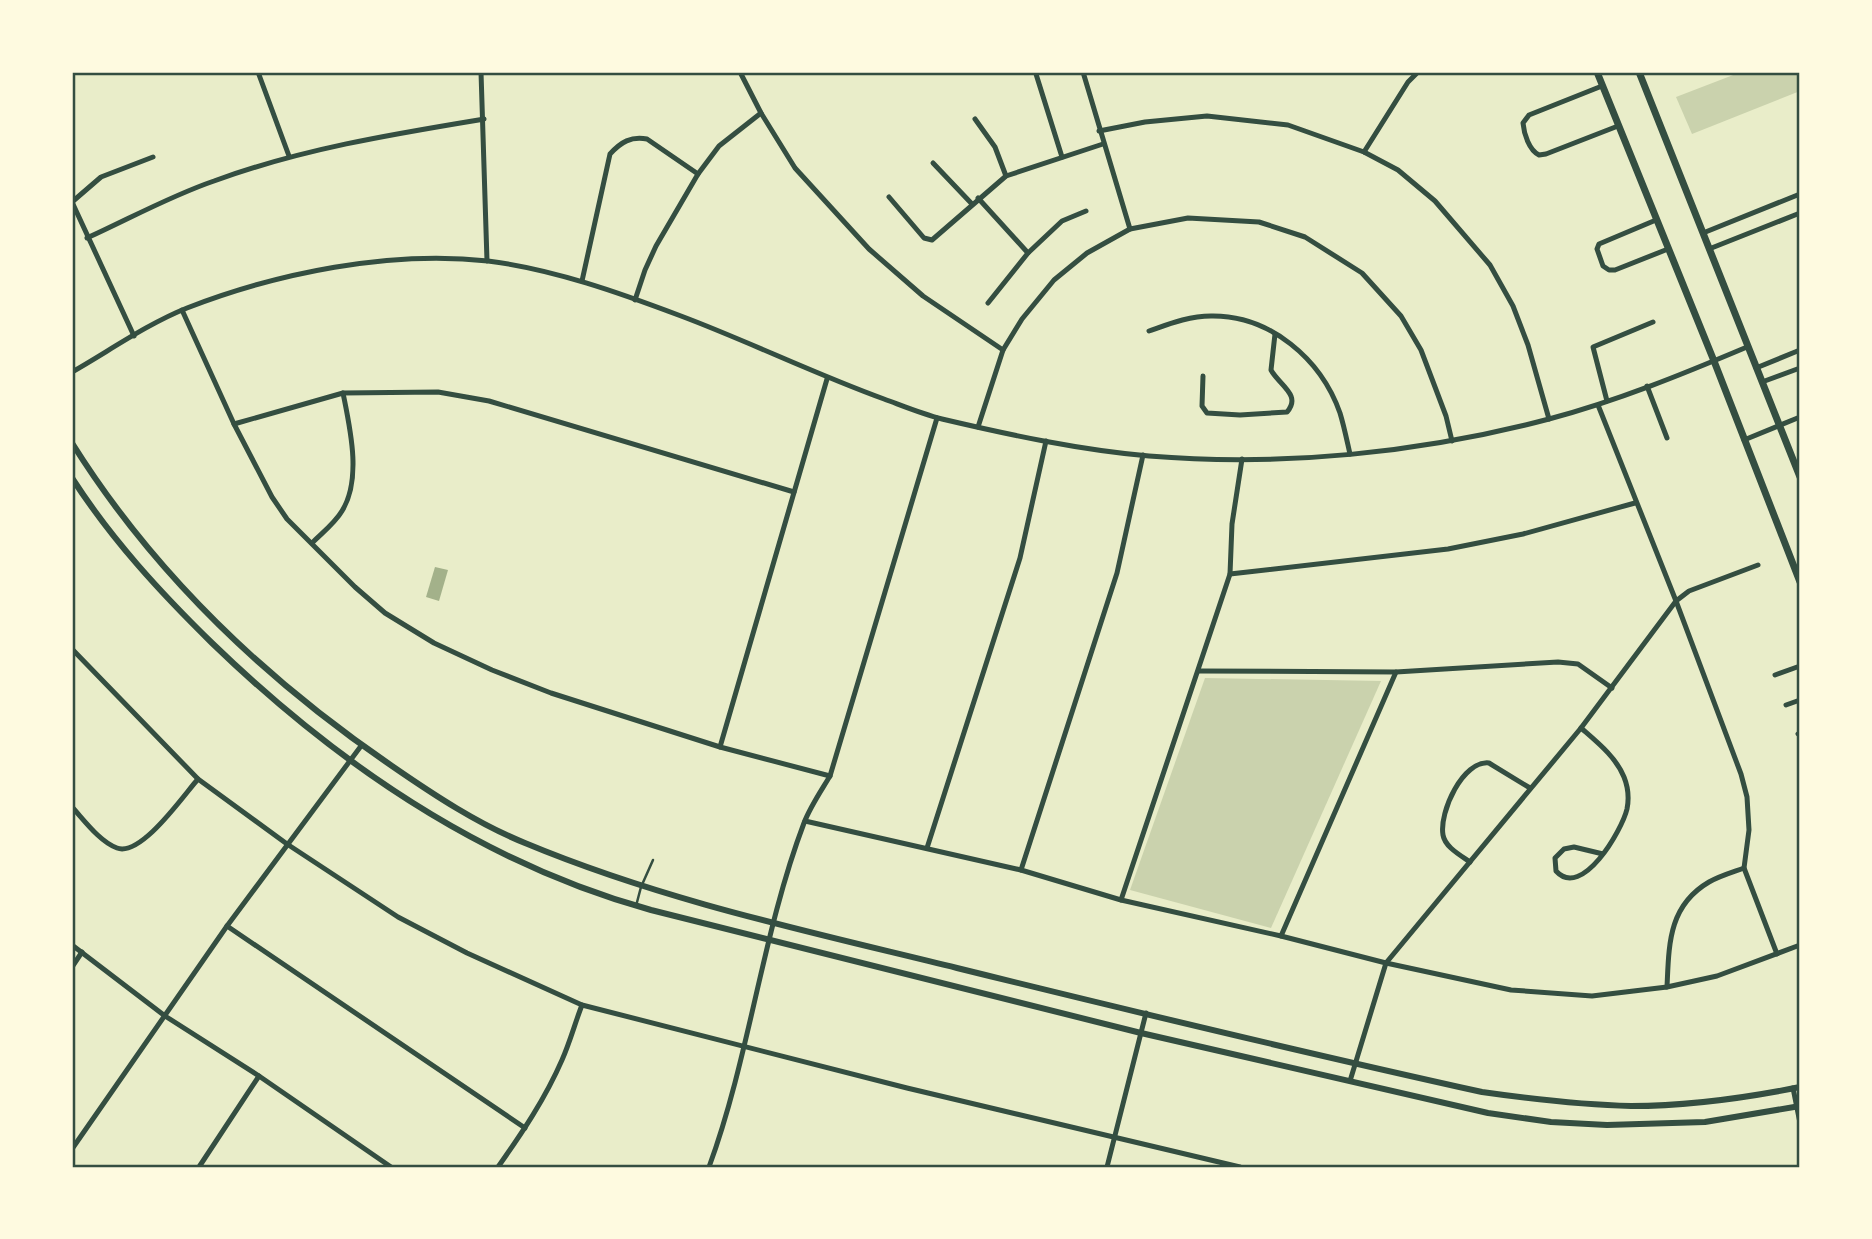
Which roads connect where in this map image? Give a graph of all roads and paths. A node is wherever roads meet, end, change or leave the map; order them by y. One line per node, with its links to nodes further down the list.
1 (258, 72): 17 (street)
2 (481, 72): 11 (street)
3 (740, 72): 10 (street)
4 (1083, 72): 14 (street)
5 (1418, 72): 16 (street)
6 (1597, 72): 9 (main road)
7 (1639, 72): 32 (main road)
8 (1036, 74): 19 (street)
9 (1602, 86): 13 (main road); 13 (street)
10 (761, 113): 21 (street); 47 (street)
11 (484, 119): 17 (street); 37 (street)
12 (975, 119): 22 (street)
13 (1618, 126): 30 (main road)
14 (1099, 131): 15 (street); 16 (street)
15 (1103, 144): 19 (street); 31 (street)
16 (1364, 152): 62 (street)
17 (289, 156): 33 (street)
18 (153, 157): 26 (street)
19 (1062, 157): 22 (street)
20 (933, 163): 27 (street)
21 (698, 174): 38 (street); 39 (street)
22 (1006, 176): 25 (street)
23 (1800, 194): 32 (street)
24 (889, 197): 27 (street)
25 (978, 198): 27 (street); 36 (street)
26 (72, 202): 33 (street)
27 (972, 204)
28 (1086, 211): 36 (street)
29 (1800, 213): 35 (street)
30 (1656, 220): 34 (main road); 34 (street)
31 (1130, 229): 47 (street); 69 (street)
32 (1703, 233): 35 (main road)
33 (87, 238): 45 (street)
34 (1668, 249): 49 (main road)
35 (1709, 249): 46 (main road)
36 (1028, 253): 40 (street)
37 (487, 261): 38 (street); 41 (street)
38 (582, 281): 39 (street)
39 (635, 300): 54 (street)
40 (988, 303)
41 (182, 310): 45 (street); 63 (street)
42 (1653, 322): 58 (street)
43 (1149, 331): 44 (street)
44 (1275, 334): 53 (street); 71 (street)
45 (134, 337): 52 (street)
46 (1747, 347): 49 (street); 50 (main road)
47 (1003, 350): 65 (street)
48 (1800, 351): 50 (street)
49 (1714, 360): 56 (street); 67 (main road)
50 (1756, 368): 55 (main road)
51 (1800, 368): 55 (street)
52 (72, 372)
53 (1203, 376)
54 (827, 379): 61 (street); 76 (street)
55 (1762, 382): 64 (main road)
56 (1647, 386): 58 (street); 66 (street)
57 (343, 393): 63 (street); 76 (street); 78 (street)
58 (1607, 401): 59 (street)
59 (1598, 405): 62 (street); 77 (street)
60 (1800, 417): 64 (street)
61 (937, 418): 65 (street); 95 (street)
62 (1549, 419): 69 (street)
63 (234, 424): 78 (street)
64 (1779, 425): 67 (street); 74 (main road)
65 (978, 426): 68 (street)
66 (1667, 438)
67 (1744, 440): 81 (main road)
68 (1046, 441): 72 (street); 101 (street)
69 (1452, 441): 71 (street)
70 (72, 443): 92 (street)
71 (1350, 454): 73 (street)
72 (1143, 455): 73 (street); 106 (street)
73 (1242, 459): 80 (street)
74 (1800, 477)
75 (72, 478): 94 (street)
76 (794, 492): 93 (street)
77 (1635, 503): 80 (street); 82 (street)
78 (312, 543): 93 (street)
79 (1758, 565): 82 (street)
80 (1230, 574): 85 (street)
81 (1800, 582)
82 (1676, 601): 88 (street); 105 (street)
83 (72, 649): 96 (street)
84 (1800, 666): 87 (street)
85 (1199, 671): 86 (street); 108 (street)
86 (1396, 672): 88 (street); 112 (street)
87 (1775, 676)
88 (1612, 688): 91 (street)
89 (1800, 700): 90 (street)
90 (1786, 705)
91 (1581, 728): 97 (street); 102 (street)
92 (361, 746): 94 (street); 107 (street)
93 (720, 747): 95 (street)
94 (350, 762): 100 (street); 109 (street)
95 (830, 776): 99 (street)
96 (198, 779): 98 (street); 100 (street)
97 (1530, 788): 104 (street); 104 (street)
98 (72, 807)
99 (805, 821): 101 (street); 110 (street)
100 (287, 844): 111 (street); 121 (street)
101 (927, 848): 106 (street)
102 (1603, 854): 102 (street)
103 (653, 860): 107 (lane)
104 (1470, 862): 118 (street)
105 (1744, 868): 117 (street); 120 (street)
106 (1021, 870): 108 (street)
107 (641, 887): 109 (lane); 110 (street)
108 (1121, 900): 112 (street)
109 (636, 906): 113 (street)
110 (774, 923): 113 (street); 122 (street)
111 (227, 926): 123 (street); 132 (street)
112 (1281, 936): 118 (street)
113 (770, 938): 124 (street); 125 (street)
114 (72, 945): 116 (street)
115 (1800, 945): 117 (street)
116 (82, 952): 119 (street); 123 (street)
117 (1777, 954): 120 (street)
118 (1386, 963): 120 (street); 126 (street)
119 (72, 967)
120 (1667, 987)
121 (582, 1005): 125 (street); 132 (street)
122 (1146, 1013): 124 (street); 126 (street)
123 (165, 1016): 127 (street); 134 (street)
124 (1141, 1032): 128 (street); 133 (street)
125 (743, 1047): 133 (street); 138 (street)
126 (1355, 1062): 128 (street); 129 (street)
127 (259, 1076): 135 (street); 136 (street)
128 (1350, 1081): 130 (street)
129 (1797, 1087): 130 (street)
130 (1799, 1107): 131 (street)
131 (1800, 1123)
132 (525, 1128): 137 (street)
133 (1115, 1136): 139 (street); 140 (street)
134 (72, 1149)
135 (199, 1167)
136 (391, 1167)
137 (498, 1167)
138 (709, 1167)
139 (1107, 1167)
140 (1240, 1167)

